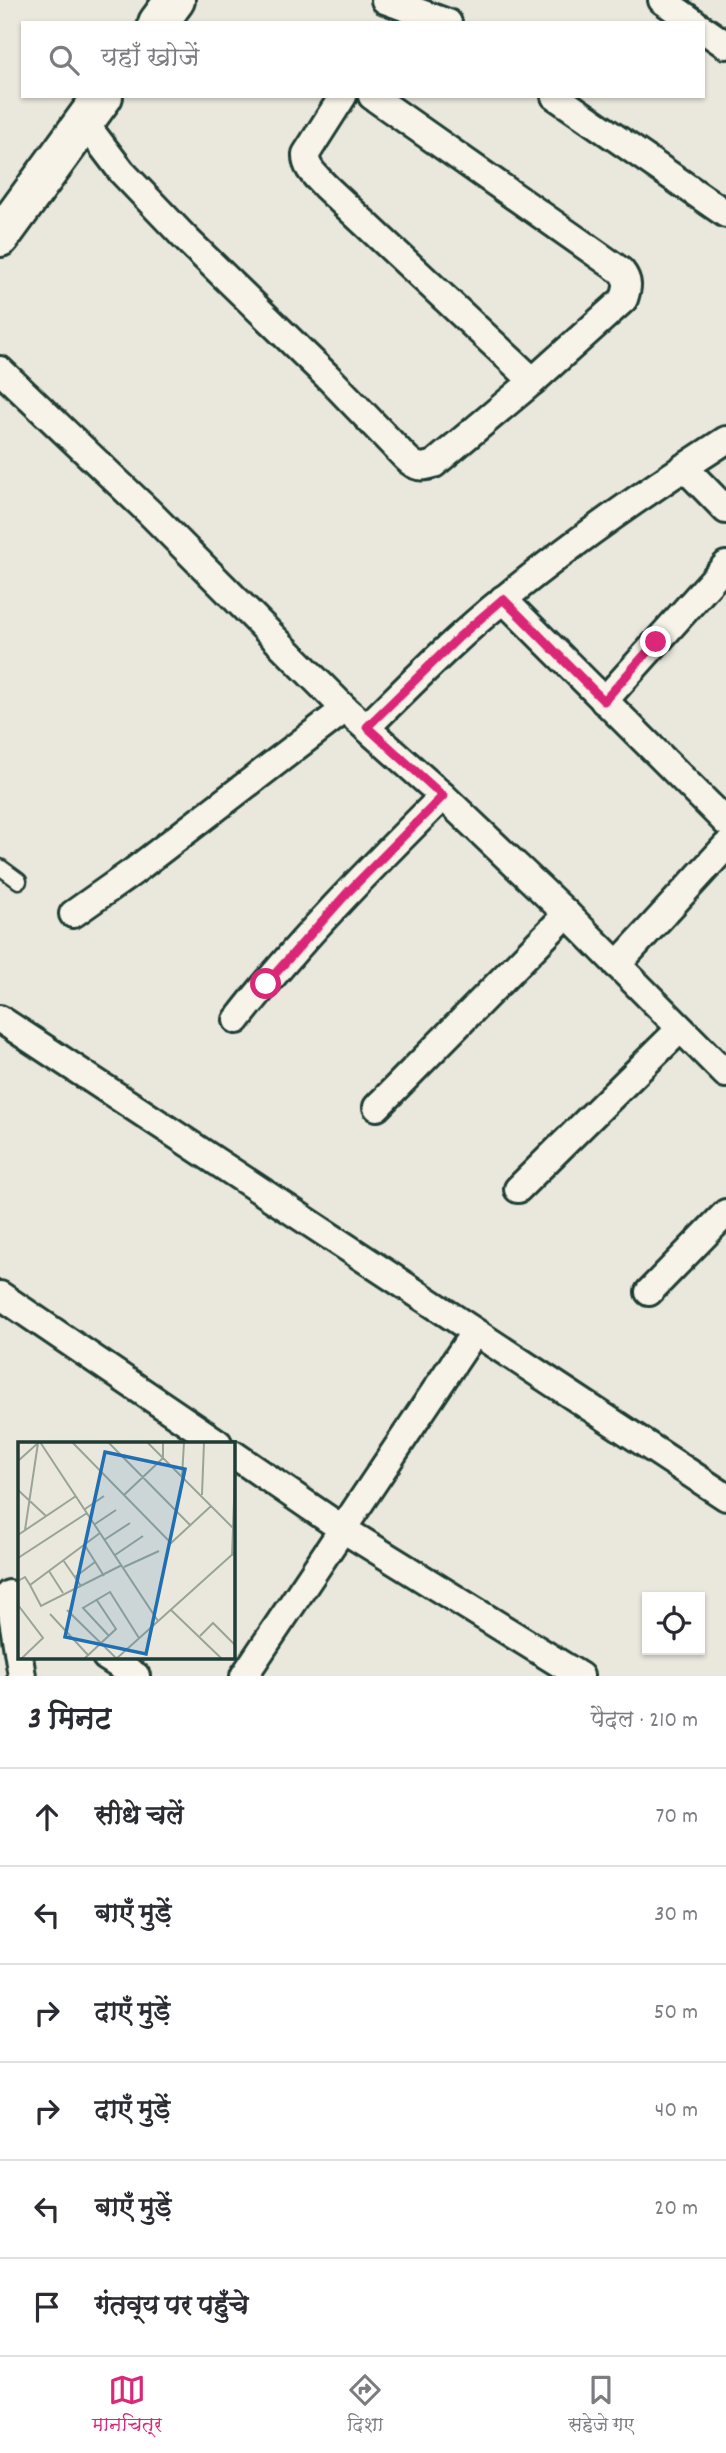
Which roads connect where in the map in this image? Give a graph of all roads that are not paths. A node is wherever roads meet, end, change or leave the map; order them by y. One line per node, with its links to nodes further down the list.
1 (175, 0): 4 (main road)
2 (662, 0): 6 (street)
3 (399, 8): 5 (street)
4 (159, 21)
5 (441, 21)
6 (692, 21)
7 (705, 30): 8 (street)
8 (726, 45)
9 (342, 98): 16 (street)
10 (375, 98): 16 (street)
11 (558, 98): 13 (street)
12 (94, 109): 14 (main road); 16 (street)
13 (726, 214)
14 (0, 237)
15 (0, 370): 23 (street)
16 (533, 381)
17 (726, 440): 18 (street)
18 (684, 467): 19 (street); 21 (street)
19 (726, 510)
20 (726, 565): 22 (street)
21 (503, 599): 22 (street); 24 (street)
22 (604, 701): 26 (street)
23 (345, 709): 24 (street); 30 (street)
24 (367, 727): 25 (street)
25 (443, 796): 31 (street); 34 (street)
26 (726, 822)
27 (726, 846): 32 (street)
28 (0, 867): 29 (lane)
29 (19, 881)
30 (73, 914)
31 (567, 914): 32 (street); 37 (street)
32 (617, 965): 35 (street)
33 (0, 1019): 42 (street)
34 (237, 1020)
35 (680, 1029): 36 (street); 38 (street)
36 (726, 1074)
37 (377, 1107)
38 (518, 1189)
39 (726, 1213): 40 (street)
40 (649, 1292)
41 (0, 1295): 43 (street)
42 (474, 1333): 45 (street); 46 (street)
43 (217, 1442)
44 (234, 1455): 46 (street)
45 (726, 1497)
46 (341, 1528): 53 (street); 54 (street)
47 (9, 1595): 48 (street)
48 (18, 1651)
49 (19, 1658): 51 (street)
50 (108, 1658): 52 (street)
51 (22, 1676)
52 (136, 1676)
53 (244, 1676)
54 (580, 1676)

